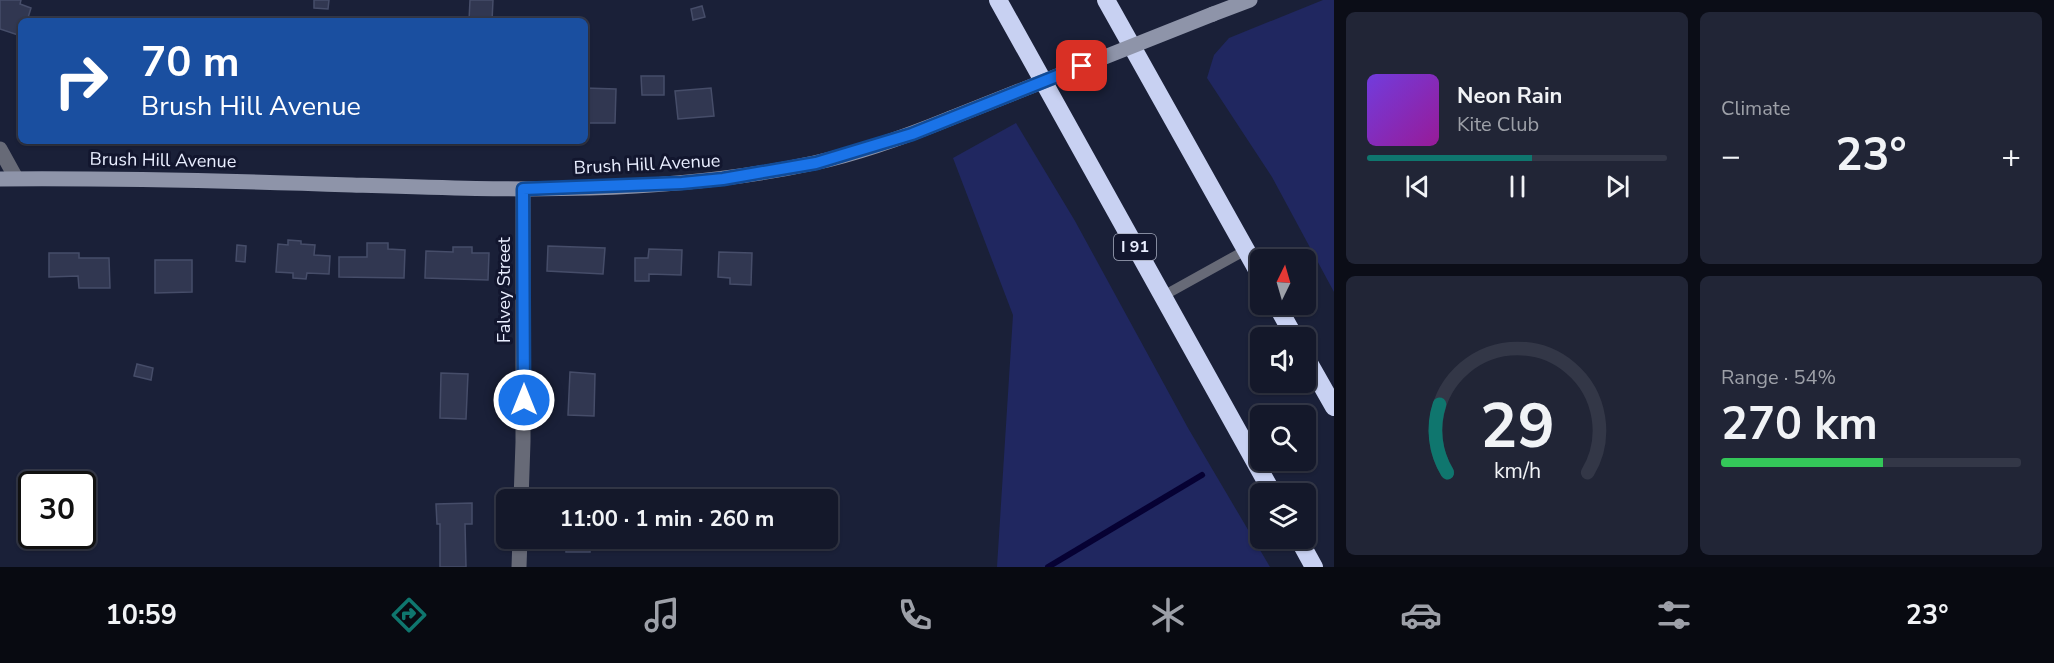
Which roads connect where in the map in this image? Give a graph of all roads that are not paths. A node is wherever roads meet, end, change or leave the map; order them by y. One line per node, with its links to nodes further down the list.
1 (998, 0): 9 (highway, I 91)
2 (1106, 0): 7 (highway)
3 (1250, 0): 6 (street, Brush Hill Avenue, bridge)
4 (0, 149): 5 (street, Brush Hill Avenue)
5 (8, 178): 6 (street, Brush Hill Avenue)
6 (523, 189): 13 (street, Falvey Street)
7 (1246, 250): 8 (highway); 9 (lane)
8 (1250, 257)
9 (1163, 296): 12 (highway, I 91)
10 (1316, 375): 11 (highway)
11 (1334, 407)
12 (1267, 483)
13 (522, 489)
14 (520, 549): 16 (street)
15 (1304, 549): 17 (highway)
16 (519, 567)
17 (1314, 567)

